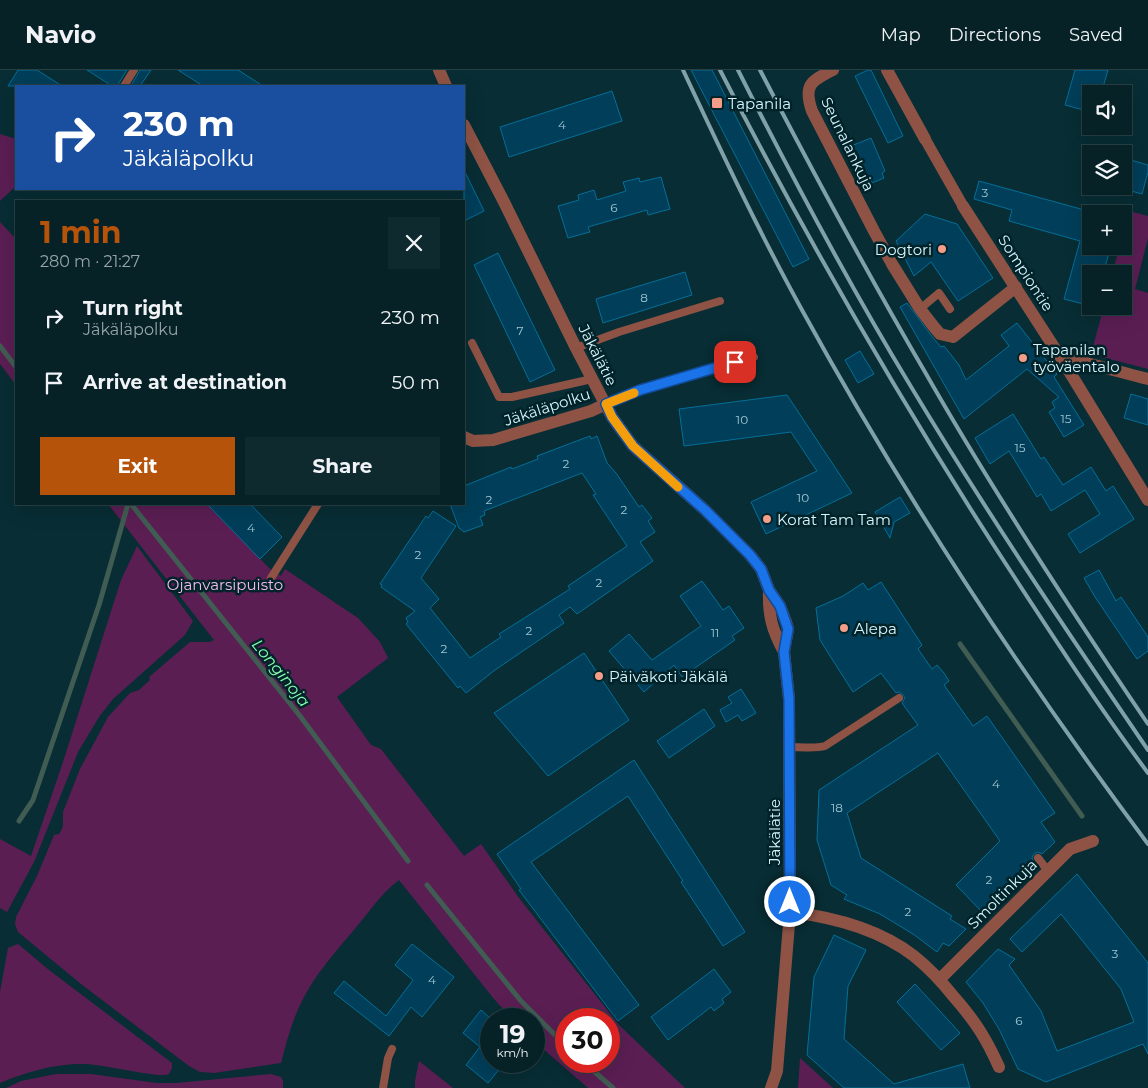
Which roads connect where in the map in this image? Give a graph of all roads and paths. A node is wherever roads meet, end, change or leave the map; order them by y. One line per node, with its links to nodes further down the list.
1 (134, 70): 5 (lane)
2 (439, 70): 6 (street)
3 (833, 70): 12 (street, Seunalankuja)
4 (887, 70): 8 (street)
5 (125, 85)
6 (446, 85)
7 (465, 127): 15 (street, Jäkälätie)
8 (923, 134): 9 (street)
9 (962, 206): 10 (street, Sompiontie)
10 (1016, 287): 12 (street); 17 (street, Sompiontie)
11 (720, 301): 15 (lane)
12 (920, 309): 13 (lane)
13 (950, 309)
14 (472, 342): 18 (lane)
15 (576, 348): 18 (street, Jäkälätie)
16 (754, 357): 20 (lane, Jäkäläpolku)
17 (1061, 358): 19 (street); 22 (street, Sompiontie)
18 (592, 379): 20 (street, Jäkälätie)
19 (1148, 379)
20 (606, 404): 21 (street, Jäkäläpolku); 26 (street, Jäkälätie)
21 (465, 437)
22 (1148, 500)
23 (317, 505): 24 (lane)
24 (270, 578)
25 (899, 698): 26 (lane)
26 (790, 747): 30 (street, Jäkälätie)
27 (1093, 841): 29 (street, Smoltinkuja)
28 (1038, 858): 29 (lane)
29 (1048, 871): 31 (street, Smoltinkuja)
30 (790, 912): 31 (street); 34 (street, Jäkälätie)
31 (940, 979): 33 (street)
32 (392, 1049): 35 (lane)
33 (999, 1067)
34 (777, 1071): 36 (street, Jäkälätie); 37 (street, Jäkälätie)
35 (383, 1088)
36 (771, 1088)
37 (781, 1088)

